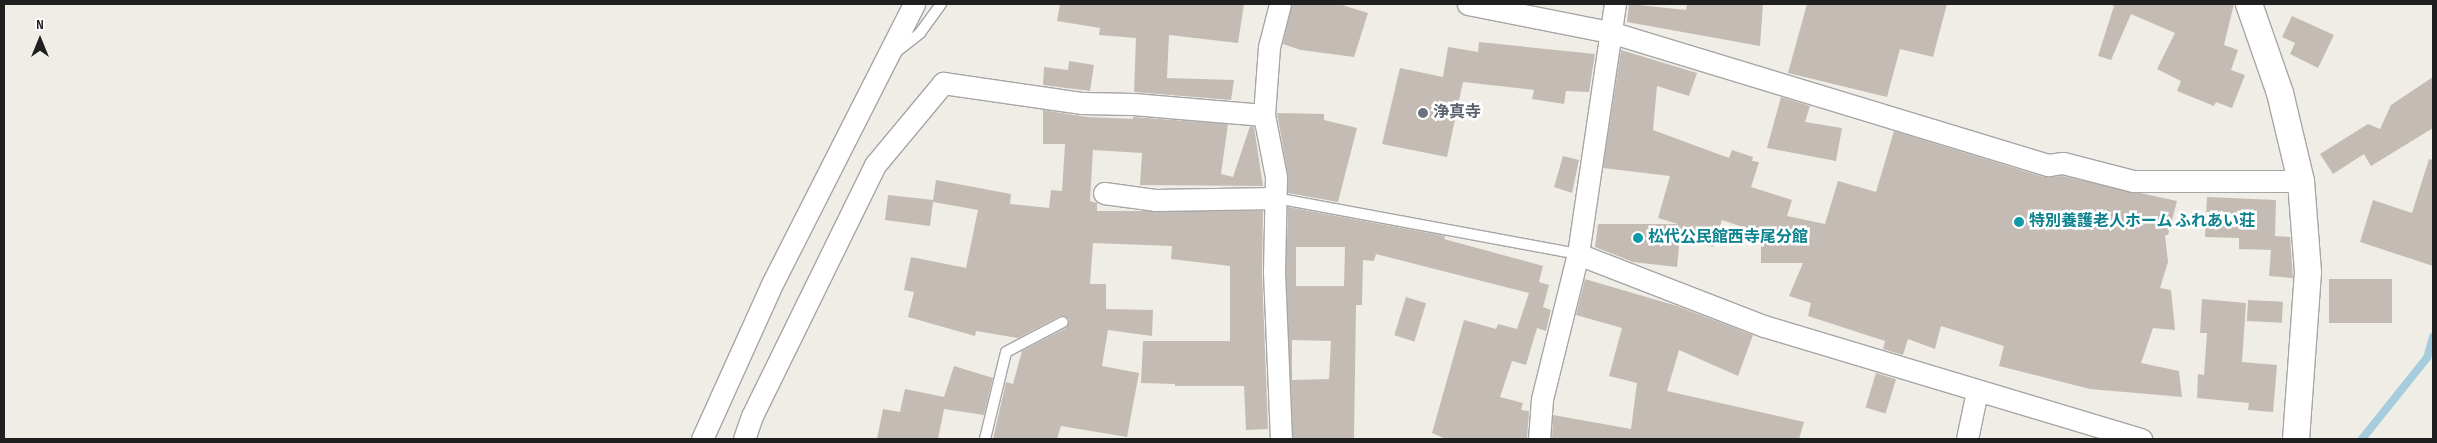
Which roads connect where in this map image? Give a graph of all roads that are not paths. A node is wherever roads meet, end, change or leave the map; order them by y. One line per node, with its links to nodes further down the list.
1 (914, 4): 8 (street)
2 (941, 4): 8 (lane)
3 (1280, 4): 9 (street)
4 (1468, 4): 7 (street)
5 (1615, 4): 7 (street)
6 (2249, 4): 10 (street)
7 (1610, 32): 10 (street); 13 (street)
8 (887, 58): 16 (street)
9 (1264, 115): 12 (street); 17 (street)
10 (2301, 181): 23 (street)
11 (1104, 194): 12 (street)
12 (1276, 198): 13 (lane); 19 (street)
13 (1578, 254): 15 (street); 20 (street)
14 (1063, 322): 18 (lane)
15 (1977, 391): 21 (street); 22 (street)
16 (702, 439)
17 (744, 439)
18 (985, 439)
19 (1281, 439)
20 (1538, 439)
21 (1967, 439)
22 (2141, 439)
23 (2296, 439)

